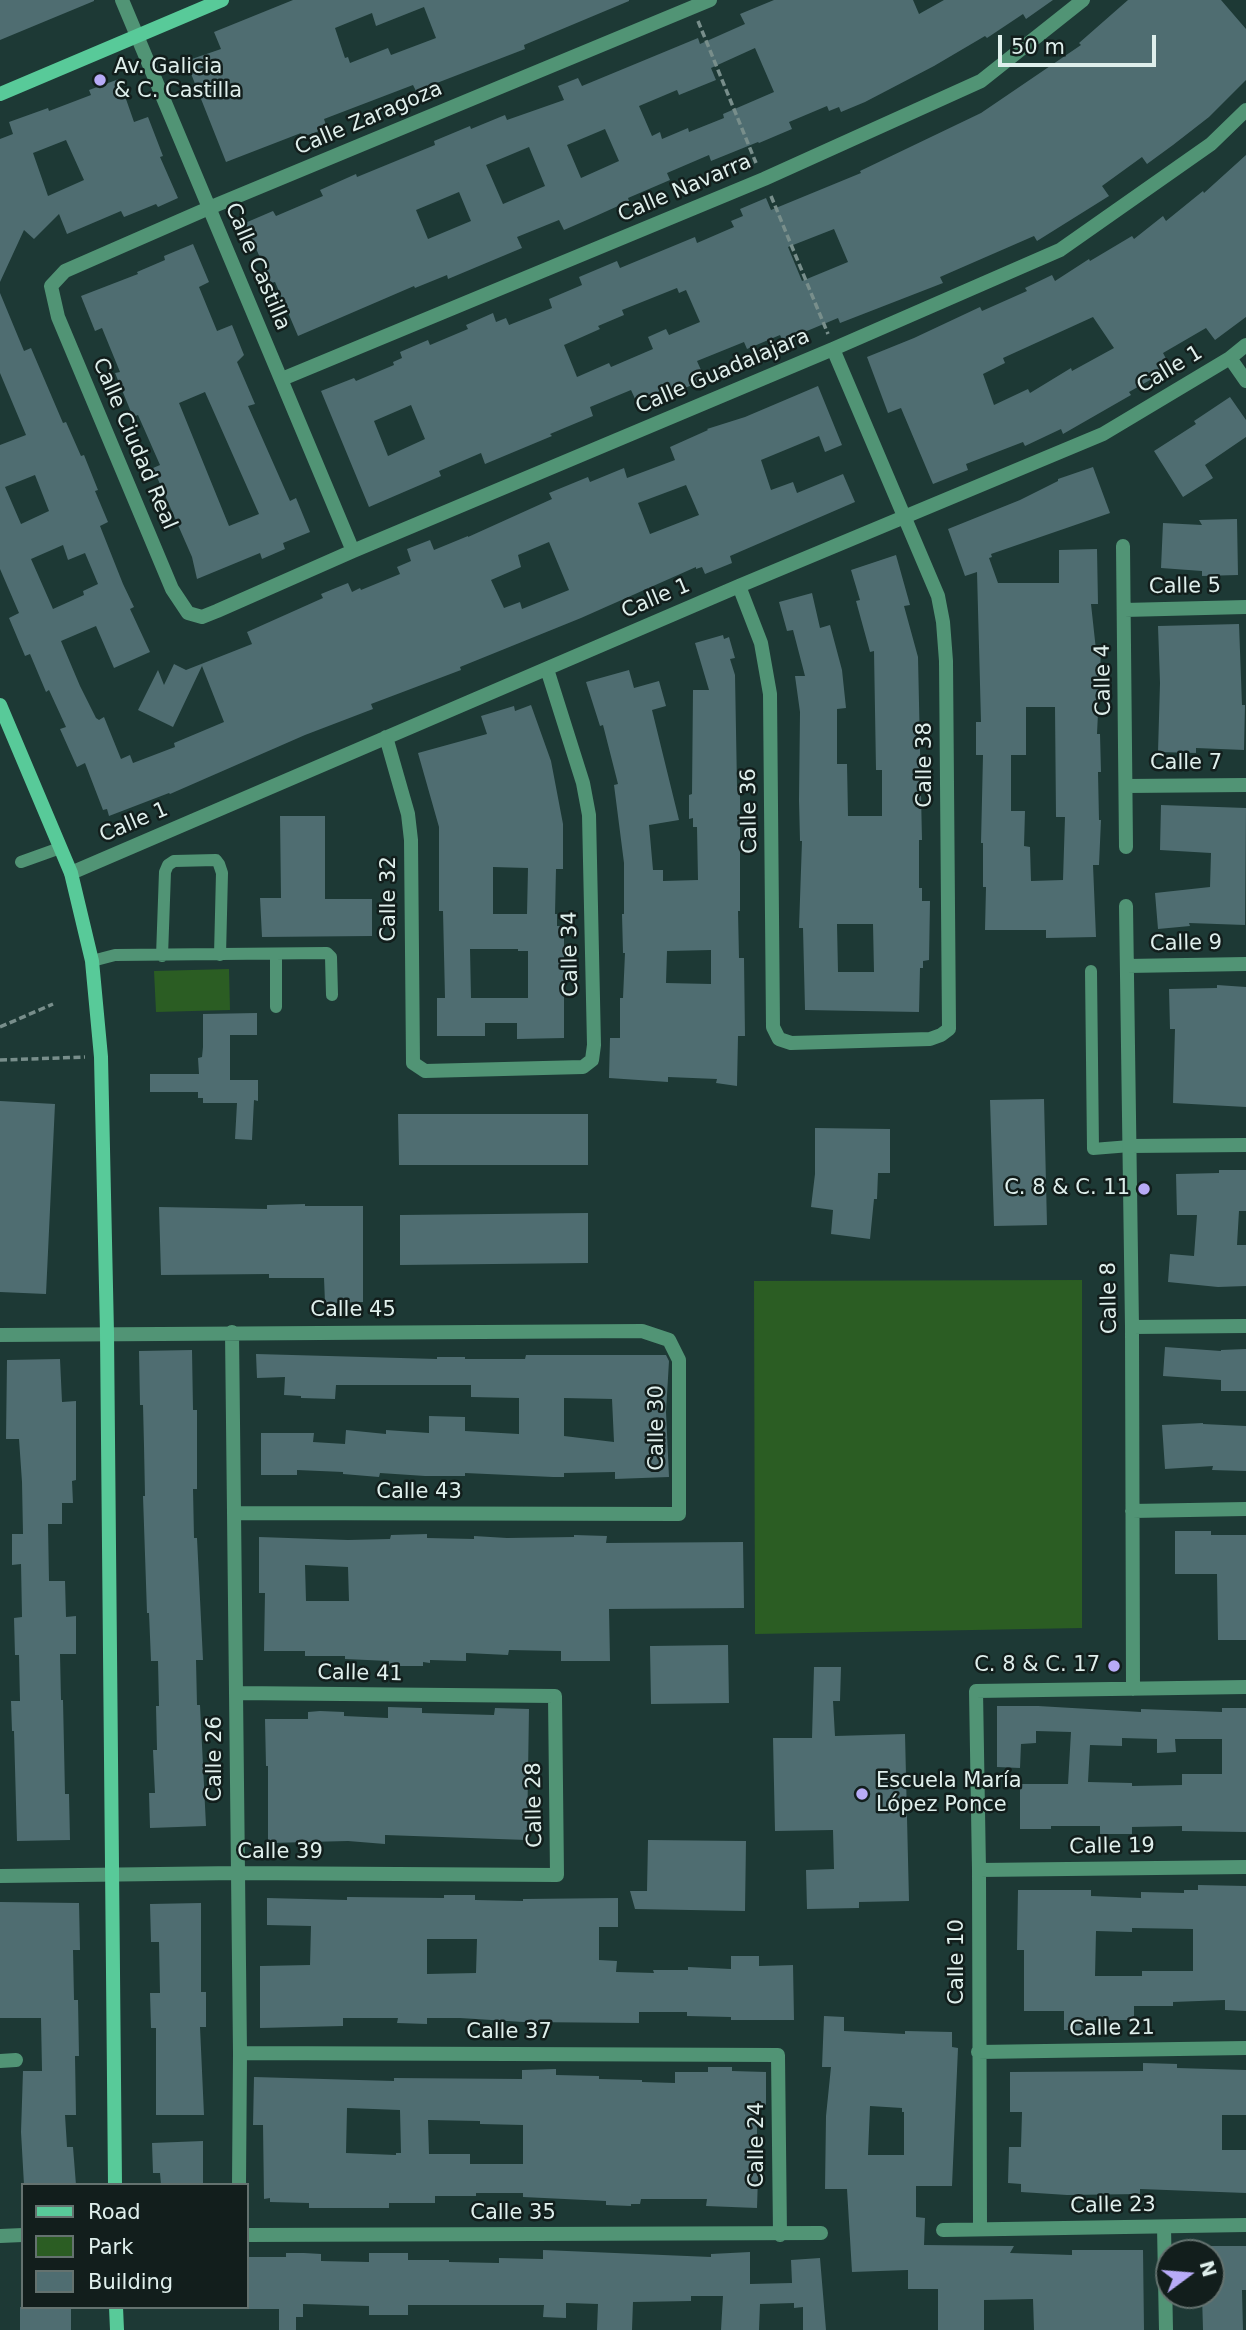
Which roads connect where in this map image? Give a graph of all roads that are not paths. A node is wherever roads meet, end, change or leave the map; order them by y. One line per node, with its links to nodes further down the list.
1 (122, 0): 5 (street, Calle Castilla)
2 (222, 0): 5 (street)
3 (710, 0): 8 (street, Calle Zaragoza)
4 (1083, 0): 13 (street, Calle Navarra)
5 (138, 36): 6 (street); 8 (street, Calle Castilla)
6 (0, 94)
7 (1246, 110): 11 (street, Calle Guadalajara)
8 (209, 208): 9 (street, Calle Zaragoza); 13 (street, Calle Castilla)
9 (51, 286): 21 (street, Calle Ciudad Real)
10 (1246, 345): 12 (street, Calle 1)
11 (833, 349): 15 (street, Calle 38); 17 (street, Calle Guadalajara)
12 (1230, 358): 14 (street); 15 (street, Calle 1)
13 (282, 379): 17 (street, Calle Castilla)
14 (1246, 381)
15 (906, 518): 18 (street, Calle 1); 41 (street, Calle 38)
16 (1123, 545): 20 (street, Calle 4)
17 (353, 551): 21 (street, Calle Guadalajara)
18 (739, 586): 22 (street, Calle 1); 41 (street, Calle 36)
19 (1246, 607): 20 (street, Calle 5)
20 (1124, 610): 26 (street, Calle 4)
21 (188, 613)
22 (547, 669): 24 (street, Calle 1); 42 (street, Calle 34)
23 (0, 705): 28 (street)
24 (386, 737): 30 (street, Calle 1); 42 (street, Calle 32)
25 (1246, 785): 26 (street, Calle 7)
26 (1126, 786): 27 (street, Calle 4)
27 (1126, 847)
28 (61, 848): 29 (lane); 30 (street)
29 (21, 862)
30 (71, 873): 35 (street)
31 (1126, 906): 37 (street, Calle 8)
32 (219, 955): 33 (lane); 34 (lane); 34 (lane)
33 (276, 955): 39 (lane); 40 (lane)
34 (162, 956): 35 (lane)
35 (92, 961): 49 (street)
36 (1246, 964): 37 (street, Calle 9)
37 (1127, 966): 44 (street, Calle 8)
38 (1091, 971): 44 (lane)
39 (332, 995)
40 (276, 1007)
41 (779, 1039)
42 (413, 1063)
43 (1246, 1145): 44 (street)
44 (1130, 1146): 46 (street, Calle 8)
45 (1246, 1326): 46 (street)
46 (1132, 1327): 52 (street, Calle 8)
47 (599, 1331): 48 (street, Calle 45); 54 (street, Calle 30)
48 (232, 1332): 49 (street, Calle 45); 53 (street, Calle 26)
49 (107, 1333): 50 (street, Calle 45); 62 (street)
50 (0, 1335)
51 (1246, 1509): 52 (street)
52 (1132, 1511): 56 (street, Calle 8)
53 (234, 1513): 54 (street, Calle 43); 57 (street, Calle 26)
54 (603, 1514)
55 (1246, 1687): 56 (street)
56 (1133, 1689): 60 (street, Calle 10)
57 (236, 1693): 58 (street, Calle 41); 61 (street, Calle 26)
58 (484, 1696): 63 (street, Calle 28)
59 (1246, 1867): 60 (street, Calle 19)
60 (979, 1870): 66 (street, Calle 10)
61 (238, 1873): 62 (street, Calle 39); 63 (street, Calle 39); 67 (street, Calle 26)
62 (112, 1875): 64 (street, Calle 39); 71 (street)
63 (447, 1875)
64 (0, 1876)
65 (1246, 2048): 66 (street, Calle 21)
66 (978, 2052): 75 (street, Calle 10)
67 (240, 2053): 68 (street, Calle 37); 72 (street, Calle 26)
68 (778, 2055): 80 (street, Calle 24)
69 (16, 2060): 70 (street)
70 (0, 2062)
71 (115, 2183)
72 (239, 2183)
73 (1246, 2225): 74 (street, Calle 23)
74 (1164, 2227): 75 (street, Calle 23); 84 (street)
75 (980, 2229): 76 (street, Calle 23)
76 (943, 2230)
77 (821, 2233): 80 (street, Calle 35)
78 (21, 2235): 81 (street)
79 (248, 2235): 80 (street, Calle 35)
80 (780, 2235)
81 (0, 2236)
82 (117, 2309): 83 (street)
83 (117, 2330)
84 (1166, 2330)

